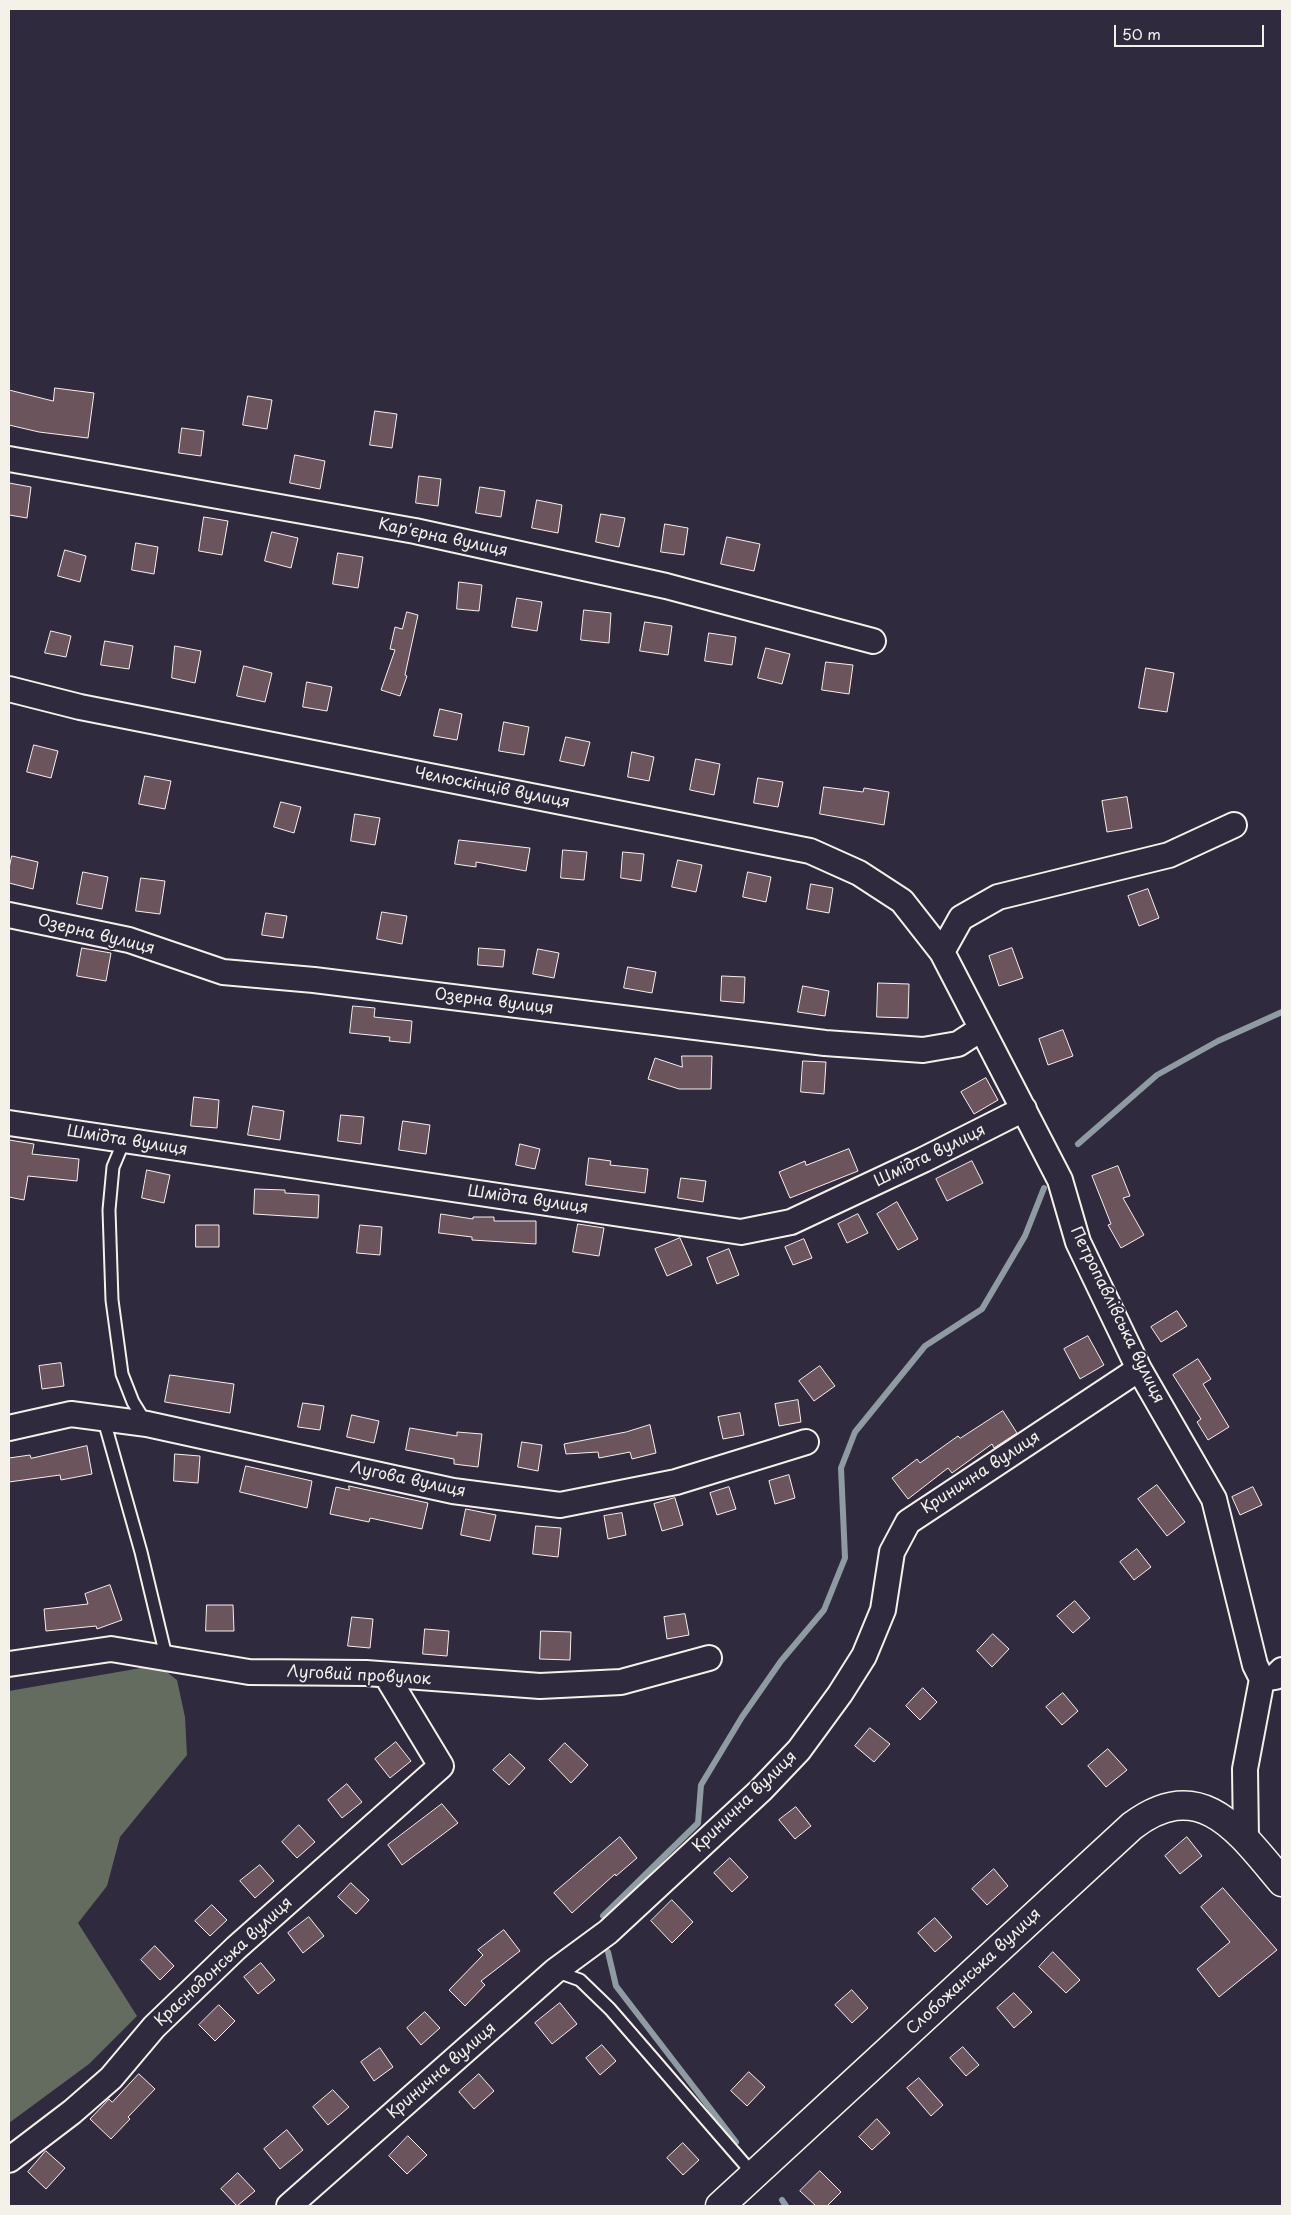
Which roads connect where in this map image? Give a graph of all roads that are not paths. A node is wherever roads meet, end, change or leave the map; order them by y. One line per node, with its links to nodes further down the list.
1 (9, 459): 2 (street, Кар'єрна вулиця)
2 (873, 641)
3 (9, 689): 6 (street, Челюскінців вулиця)
4 (1234, 825): 6 (street)
5 (9, 915): 7 (street, Озерна вулиця)
6 (942, 952): 7 (street, Петропавлівська вулиця)
7 (981, 1029): 8 (street, Петропавлівська вулиця)
8 (1024, 1109): 10 (street, Шмідта вулиця); 11 (street, Петропавлівська вулиця)
9 (9, 1123): 10 (street, Шмідта вулиця)
10 (124, 1141): 13 (lane)
11 (1139, 1369): 19 (street, Петропавлівська вулиця); 23 (street, Кринична вулиця)
12 (103, 1417): 13 (street, Лугова вулиця); 14 (street, Лугова вулиця); 16 (lane)
13 (147, 1424): 15 (street, Лугова вулиця)
14 (9, 1428)
15 (806, 1442)
16 (166, 1656): 18 (street, Луговий провулок); 20 (street, Луговий провулок)
17 (709, 1658): 20 (street, Луговий провулок)
18 (9, 1664)
19 (1272, 1674): 21 (street, Петропавлівська вулиця)
20 (386, 1675): 24 (street, Краснодонська вулиця)
21 (1246, 1840): 22 (street); 25 (street, Слобожанська вулиця)
22 (1282, 1882)
23 (555, 1971): 25 (lane); 26 (street, Кринична вулиця)
24 (9, 2160)
25 (754, 2175): 27 (street, Слобожанська вулиця)
26 (289, 2206)
27 (720, 2206)

